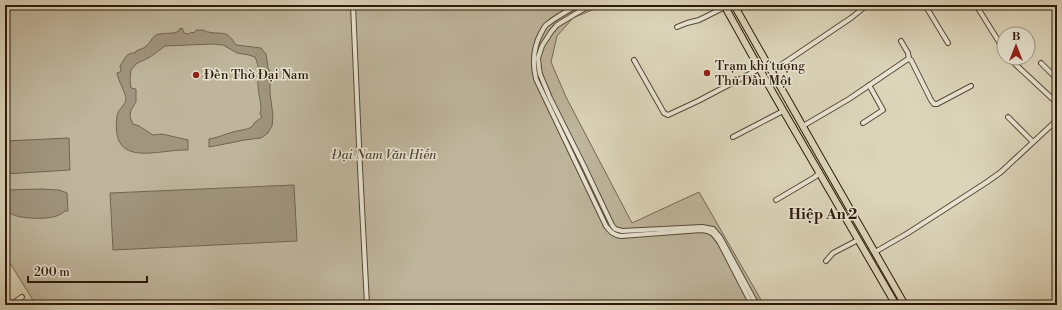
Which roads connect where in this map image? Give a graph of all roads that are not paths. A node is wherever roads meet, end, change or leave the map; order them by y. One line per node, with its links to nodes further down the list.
1 (353, 5): 39 (street)
2 (578, 5): 40 (street)
3 (590, 5): 41 (street)
4 (734, 5): 20 (highway)
5 (867, 5): 20 (street)
6 (925, 5): 12 (street)
7 (976, 5): 10 (street)
8 (724, 6): 9 (street); 19 (highway)
9 (677, 27)
10 (996, 37)
11 (901, 41): 14 (street)
12 (948, 43)
13 (1057, 54): 17 (street)
14 (909, 59): 22 (street); 23 (street)
15 (634, 60): 19 (street)
16 (1041, 63): 21 (street)
17 (1057, 63)
18 (1017, 66): 24 (street)
19 (760, 69): 25 (highway)
20 (772, 71): 29 (highway)
21 (1057, 79)
22 (869, 85): 28 (street); 29 (street)
23 (972, 86)
24 (1057, 103)
25 (783, 111): 30 (street); 32 (highway)
26 (1008, 117): 31 (street)
27 (1057, 120): 31 (street)
28 (863, 123)
29 (803, 126): 35 (highway)
30 (733, 136)
31 (1032, 142): 35 (street)
32 (819, 173): 33 (street); 34 (highway)
33 (776, 200)
34 (858, 240): 36 (street); 42 (highway)
35 (875, 252): 43 (highway)
36 (826, 261)
37 (22, 297): 38 (street)
38 (10, 305)
39 (367, 305)
40 (752, 305)
41 (758, 305)
42 (896, 305)
43 (905, 305)

